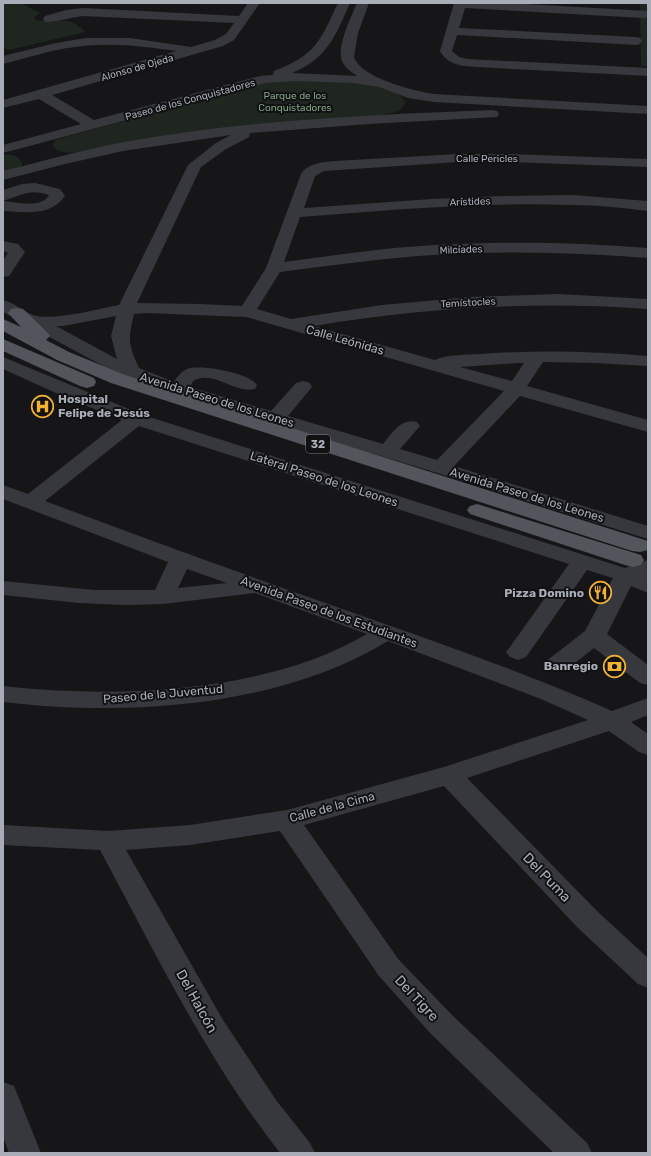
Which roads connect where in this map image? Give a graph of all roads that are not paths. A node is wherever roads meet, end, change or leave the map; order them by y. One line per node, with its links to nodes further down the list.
1 (254, 3): 7 (street, Alonso de Ojeda)
2 (344, 3): 13 (street)
3 (363, 3): 14 (street)
4 (460, 4): 5 (street); 8 (street)
5 (644, 14)
6 (49, 19): 7 (street)
7 (242, 20): 10 (street, Alonso de Ojeda)
8 (452, 31): 9 (street); 12 (street)
9 (636, 41)
10 (192, 51): 11 (street); 15 (street, Alonso de Ojeda)
11 (3, 60)
12 (648, 72)
13 (265, 79): 14 (street, Paseo de los Conquistadores); 21 (street, Paseo de los Conquistadores)
14 (382, 84): 16 (street, Paseo de los Conquistadores)
15 (41, 94): 17 (street, Alonso de Ojeda); 21 (street)
16 (408, 94): 18 (street, Paseo de los Conquistadores); 19 (street)
17 (3, 104)
18 (648, 110)
19 (397, 118): 20 (street); 22 (street)
20 (648, 119)
21 (92, 125): 23 (street, Paseo de los Conquistadores)
22 (255, 128): 24 (street); 26 (street)
23 (45, 139): 25 (street, Paseo de los Conquistadores); 27 (street)
24 (141, 143): 26 (street); 27 (street)
25 (3, 149): 29 (street, Paseo de los Conquistadores)
26 (187, 156): 40 (street)
27 (70, 157): 29 (street)
28 (648, 163): 34 (street, Calle Pericles)
29 (34, 167): 30 (street)
30 (3, 176)
31 (3, 196): 32 (street)
32 (3, 206)
33 (648, 206): 34 (street, Arístides)
34 (293, 214): 37 (street)
35 (3, 246): 38 (street)
36 (648, 253): 37 (street, Milcíades)
37 (274, 268): 41 (street)
38 (3, 272)
39 (648, 304): 43 (street, Temístocles)
40 (126, 309): 41 (street, Calle Leónidas); 44 (street, Calle Leónidas); 53 (street)
41 (247, 312): 45 (street, Calle Leónidas)
42 (8, 314): 44 (street, Avenida Paseo de los Leones); 67 (main road, Avenida Paseo de los Leones / 32)
43 (345, 314): 45 (street, Temístocles); 46 (street)
44 (35, 322): 53 (street, Avenida Paseo de los Leones)
45 (290, 324): 46 (street, Calle Leónidas)
46 (348, 342): 52 (street, Calle Leónidas)
47 (3, 344): 67 (main road, Avenida Paseo de los Leones / 32)
48 (3, 354): 54 (main road)
49 (538, 356): 50 (street); 52 (street); 58 (street)
50 (648, 361)
51 (3, 362): 54 (street, Lateral Paseo de los Leones)
52 (431, 364): 58 (street, Calle Leónidas)
53 (132, 373): 57 (street, Avenida Paseo de los Leones)
54 (31, 375): 60 (street, Lateral Paseo de los Leones)
55 (248, 385): 57 (street)
56 (303, 387): 59 (street)
57 (180, 389): 59 (street, Avenida Paseo de los Leones)
58 (516, 390): 62 (street, Calle Leónidas); 64 (street)
59 (275, 418): 63 (street, Avenida Paseo de los Leones)
60 (136, 419): 66 (street); 69 (street, Lateral Paseo de los Leones)
61 (410, 426): 63 (street)
62 (648, 426)
63 (387, 452): 64 (street, Avenida Paseo de los Leones)
64 (442, 468): 67 (street, Avenida Paseo de los Leones)
65 (3, 491): 66 (street, Avenida Paseo de los Estudiantes)
66 (30, 503): 68 (street, Avenida Paseo de los Estudiantes)
67 (639, 557): 69 (street, Lateral Paseo de los Leones); 70 (street, Lateral Paseo de los Leones); 75 (street)
68 (180, 559): 71 (street, Avenida Paseo de los Estudiantes); 73 (street)
69 (582, 562): 76 (street)
70 (648, 586)
71 (260, 587): 73 (street); 74 (street, Avenida Paseo de los Estudiantes)
72 (3, 588): 73 (street)
73 (163, 597)
74 (385, 632): 79 (street, Paseo de la Juventud); 81 (street, Avenida Paseo de los Estudiantes)
75 (594, 636): 77 (street); 78 (street)
76 (518, 652)
77 (556, 664)
78 (648, 677)
79 (3, 694)
80 (648, 706): 81 (street, Calle de la Cima)
81 (612, 721): 82 (street, Avenida Paseo de los Estudiantes); 83 (street, Calle de la Cima)
82 (648, 746)
83 (449, 775): 84 (street, Calle de la Cima); 87 (street, Del Puma)
84 (288, 820): 86 (street, Calle de la Cima); 91 (street, Del Tigre)
85 (3, 835): 86 (street, Calle de la Cima)
86 (108, 840): 90 (street, Del Halcón)
87 (648, 976)
88 (3, 1096): 89 (street)
89 (25, 1153)
90 (299, 1153)
91 (576, 1153)

